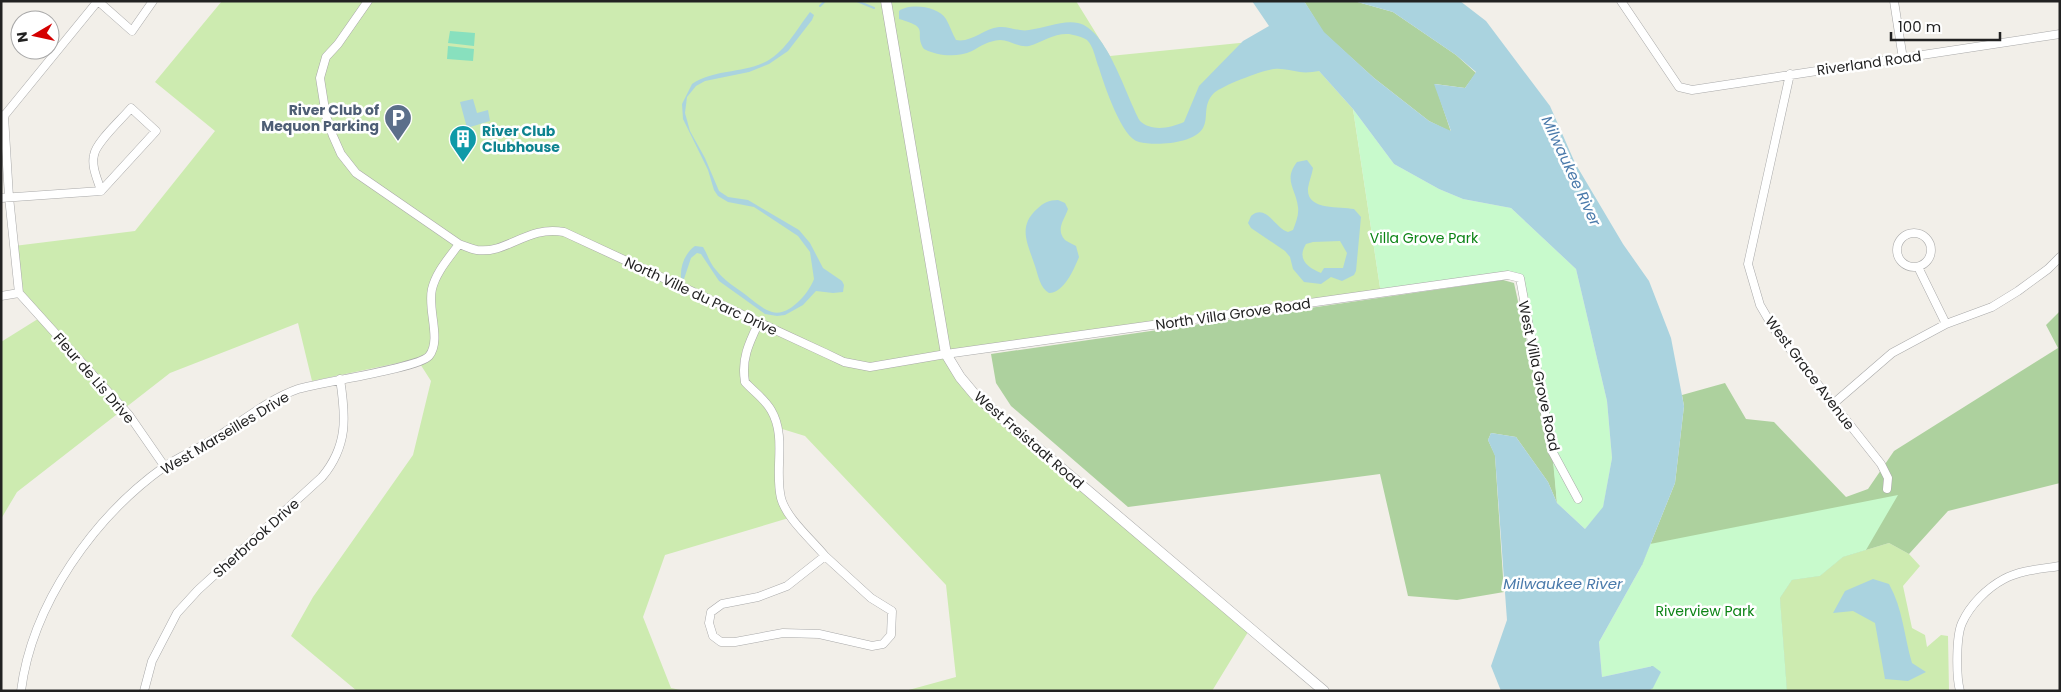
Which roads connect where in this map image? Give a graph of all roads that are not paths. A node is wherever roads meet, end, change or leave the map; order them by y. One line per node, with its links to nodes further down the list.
1 (153, 1): 6 (street)
2 (368, 1): 13 (street)
3 (886, 1): 21 (street, West Freistadt Road)
4 (1621, 1): 9 (street, Riverland Road)
5 (1894, 1): 8 (street)
6 (97, 2): 10 (street)
7 (2060, 34): 8 (street, Riverland Road)
8 (1903, 59): 9 (street, Riverland Road)
9 (1790, 74): 23 (street, West Grace Avenue)
10 (3, 115): 12 (street)
11 (102, 191): 11 (street); 12 (street)
12 (5, 197): 17 (street)
13 (459, 244): 19 (street, North Ville du Parc Drive); 22 (street, West Marseilles Drive)
14 (2060, 257): 20 (street)
15 (1918, 267): 15 (street); 20 (street)
16 (1520, 278): 21 (street, North Villa Grove Road); 26 (street, West Villa Grove Road)
17 (20, 293): 18 (street); 24 (street, Fleur de Lis Drive)
18 (1, 296)
19 (759, 322): 21 (street, North Ville du Parc Drive); 27 (street)
20 (1946, 324): 23 (street)
21 (946, 354): 31 (street, West Freistadt Road)
22 (340, 379): 24 (street, West Marseilles Drive); 30 (street, Sherbrook Drive)
23 (1833, 404): 25 (street, West Grace Avenue)
24 (165, 467): 29 (street, West Marseilles Drive)
25 (1887, 489)
26 (1578, 499)
27 (826, 556): 27 (street)
28 (2060, 566): 32 (street)
29 (21, 691)
30 (144, 691)
31 (1324, 691)
32 (1960, 691)

